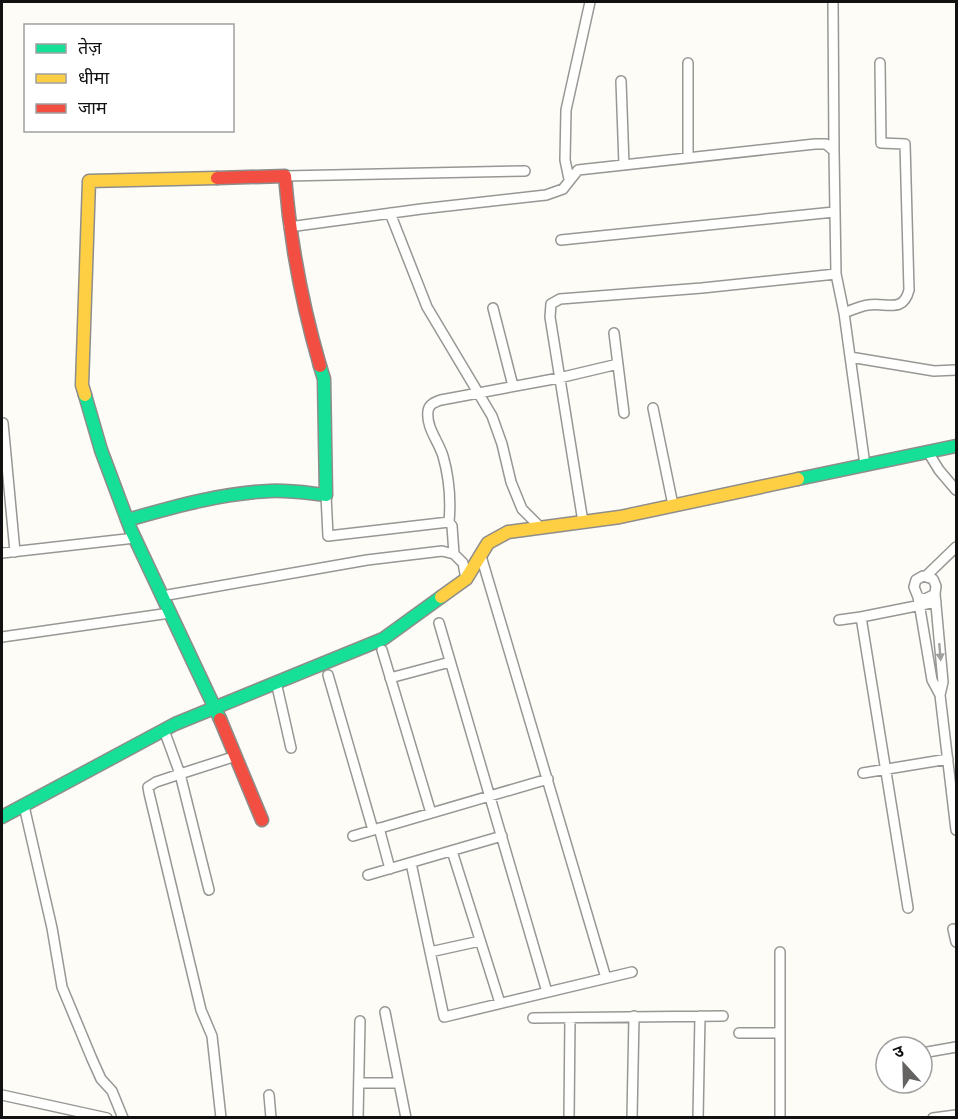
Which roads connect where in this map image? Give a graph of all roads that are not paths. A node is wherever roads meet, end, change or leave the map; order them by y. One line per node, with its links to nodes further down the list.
1 (590, 2): 11 (street)
2 (833, 2): 6 (street)
3 (688, 63): 7 (street)
4 (880, 63): 18 (street)
5 (621, 81): 8 (street)
6 (834, 151): 7 (street); 12 (street)
7 (688, 158): 8 (street)
8 (624, 165): 11 (street)
9 (525, 171): 10 (street)
10 (285, 176): 14 (street); 35 (street)
11 (569, 179): 13 (street)
12 (834, 212): 15 (street); 16 (street)
13 (390, 213): 14 (street); 25 (street)
14 (289, 227): 33 (street)
15 (561, 240)
16 (836, 274): 18 (street); 23 (street)
17 (493, 308): 24 (street)
18 (844, 313): 20 (street)
19 (614, 333): 21 (street)
20 (850, 357): 22 (street); 31 (street)
21 (618, 364): 23 (street); 27 (street)
22 (957, 370)
23 (559, 378): 24 (street); 37 (street)
24 (513, 386): 25 (street)
25 (477, 392): 36 (street); 38 (street)
26 (653, 408): 34 (street)
27 (624, 413)
28 (3, 423): 41 (street)
29 (957, 446): 30 (street)
30 (928, 452): 31 (street); 32 (street)
31 (865, 465): 34 (street)
32 (957, 490)
33 (326, 495): 35 (street); 36 (street)
34 (673, 506): 37 (street)
35 (127, 520): 39 (street)
36 (449, 522): 43 (street)
37 (583, 522): 38 (street)
38 (540, 527): 44 (street)
39 (135, 538): 41 (street); 47 (street)
40 (957, 546): 45 (street)
41 (15, 552): 42 (street)
42 (2, 553)
43 (454, 554): 46 (street); 47 (street)
44 (482, 556): 46 (street); 69 (street)
45 (926, 576): 48 (street); 49 (street)
46 (466, 579): 59 (street)
47 (162, 596): 50 (street)
48 (935, 598): 49 (street); 60 (street, one-way to 60)
49 (919, 601): 51 (street); 60 (street)
50 (171, 614): 54 (street); 61 (street)
51 (861, 616): 52 (street); 66 (street)
52 (839, 620)
53 (439, 623): 56 (street)
54 (2, 637)
55 (382, 650): 58 (street)
56 (450, 662): 58 (street); 70 (street)
57 (328, 675): 75 (street)
58 (390, 678): 72 (street)
59 (276, 682): 61 (street); 63 (street)
60 (940, 695): 65 (street)
61 (215, 708): 62 (street); 64 (street)
62 (164, 730): 68 (street); 71 (street)
63 (291, 748)
64 (236, 756): 68 (street); 74 (street)
65 (948, 759): 66 (street); 76 (street)
66 (885, 770): 67 (street); 84 (street)
67 (863, 773)
68 (180, 774): 83 (street); 112 (street)
69 (548, 779): 70 (street); 91 (street)
70 (490, 796): 72 (street); 78 (street)
71 (24, 806): 73 (street); 111 (street)
72 (431, 813): 75 (street)
73 (2, 818)
74 (262, 820)
75 (376, 829): 77 (street); 81 (street)
76 (957, 830)
77 (353, 836)
78 (502, 836): 79 (street); 92 (street)
79 (452, 850): 80 (street); 86 (street)
80 (411, 863): 81 (street); 88 (street)
81 (390, 869): 82 (street)
82 (368, 875)
83 (209, 890)
84 (908, 908)
85 (953, 929): 87 (street)
86 (480, 941): 88 (street); 93 (street)
87 (957, 942)
88 (430, 952): 93 (street)
89 (780, 952): 102 (street)
90 (632, 972): 91 (street)
91 (606, 978): 92 (street)
92 (547, 992): 93 (street)
93 (500, 1003)
94 (385, 1012): 106 (street)
95 (634, 1016): 96 (street); 99 (street); 117 (street)
96 (700, 1016): 97 (street); 118 (street)
97 (723, 1016)
98 (534, 1018): 99 (street)
99 (570, 1018): 116 (street)
100 (360, 1021): 105 (street)
101 (739, 1033): 102 (street)
102 (780, 1034): 119 (street)
103 (957, 1047): 104 (street)
104 (934, 1051)
105 (359, 1083): 106 (street); 114 (street)
106 (398, 1083): 115 (street)
107 (2, 1095): 110 (street)
108 (269, 1095): 113 (street)
109 (957, 1115): 120 (street)
110 (107, 1118)
111 (123, 1118)
112 (220, 1118)
113 (271, 1118)
114 (358, 1118)
115 (406, 1118)
116 (569, 1118)
117 (632, 1118)
118 (698, 1118)
119 (780, 1118)
120 (933, 1118)

